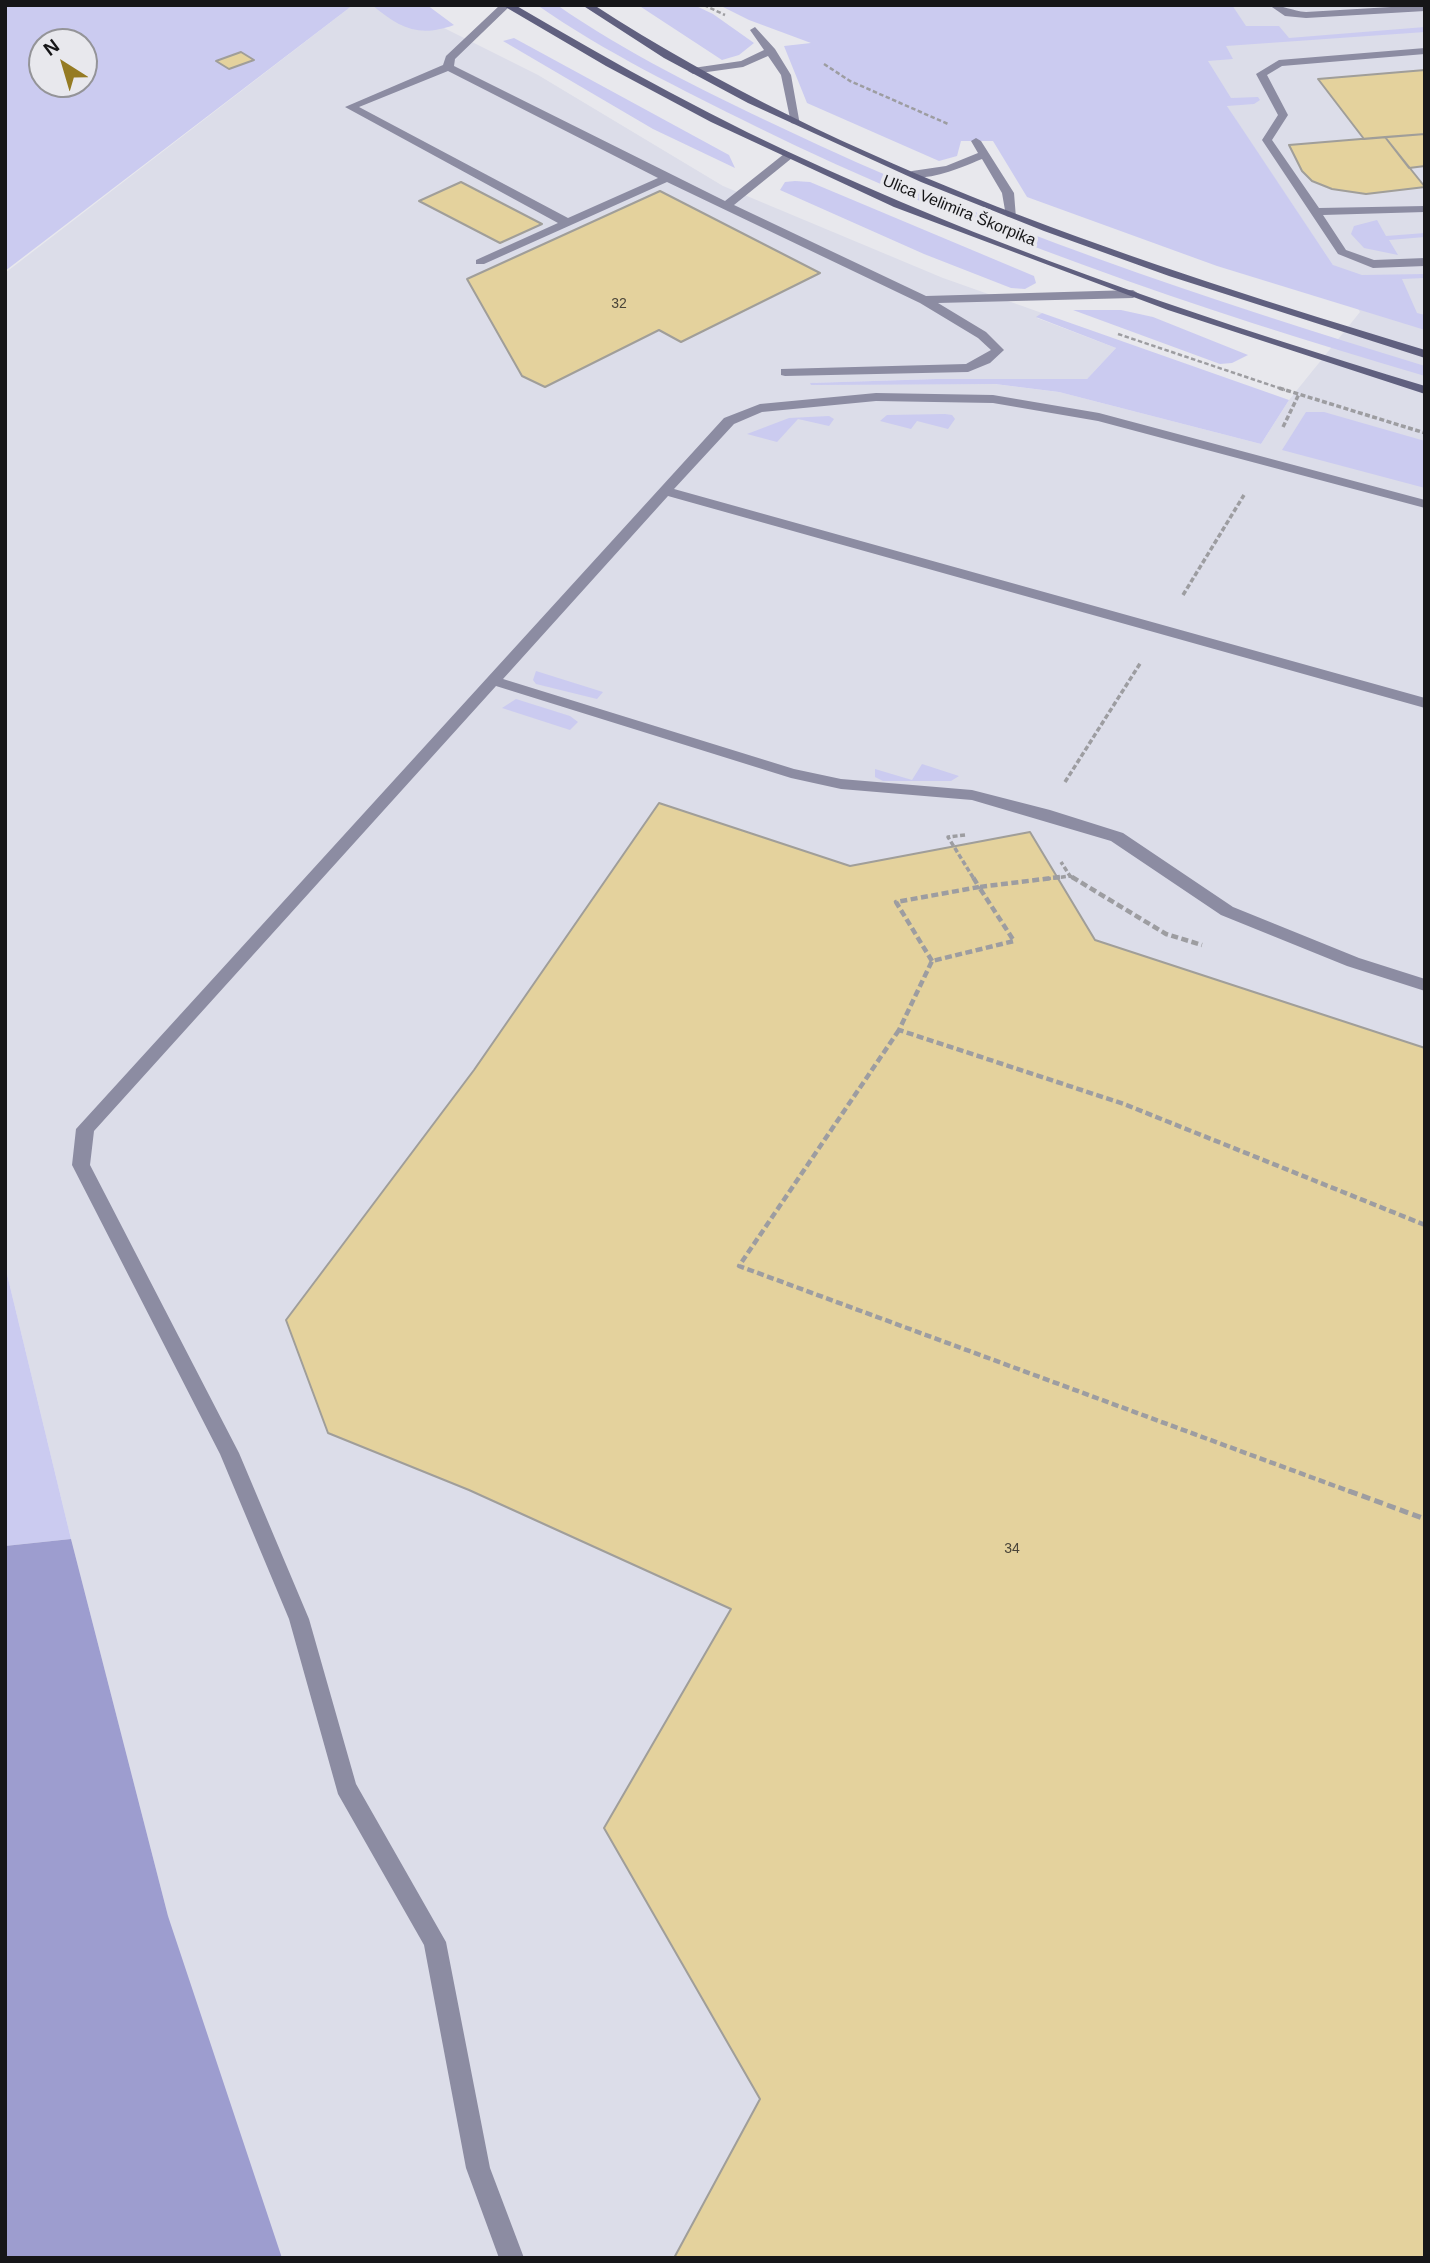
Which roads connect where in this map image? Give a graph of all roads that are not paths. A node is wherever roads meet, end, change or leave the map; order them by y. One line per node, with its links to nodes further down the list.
1 (506, 5): 8 (lane); 13 (main road, Ulica Velimira Škorpika)
2 (587, 5): 9 (main road, Ulica Velimira Škorpika)
3 (1274, 5): 4 (lane)
4 (1425, 8)
5 (755, 30): 6 (lane)
6 (771, 51): 9 (lane); 10 (lane)
7 (1425, 51): 18 (lane)
8 (448, 67): 15 (lane); 20 (lane)
9 (693, 71): 10 (main road, Ulica Velimira Škorpika)
10 (796, 123): 14 (main road, Ulica Velimira Škorpika)
11 (976, 141): 12 (lane)
12 (984, 154): 14 (lane); 19 (lane)
13 (788, 156): 16 (lane); 23 (main road, Ulica Velimira Škorpika)
14 (912, 174): 19 (main road, Ulica Velimira Škorpika)
15 (667, 178): 16 (lane); 20 (lane)
16 (726, 206): 24 (lane)
17 (1425, 209): 18 (lane)
18 (1316, 212): 22 (lane)
19 (1012, 216): 25 (main road, Ulica Velimira Škorpika)
20 (568, 223): 21 (lane)
21 (480, 262)
22 (1425, 262)
23 (1133, 294): 24 (lane); 27 (main road, Ulica Velimira Škorpika)
24 (924, 300): 26 (lane)
25 (1425, 354)
26 (785, 372)
27 (1425, 390)
28 (665, 491): 29 (lane); 30 (lane); 31 (lane)
29 (1425, 504)
30 (494, 681): 32 (lane); 33 (lane)
31 (1425, 703)
32 (1425, 985)
33 (512, 2258)

